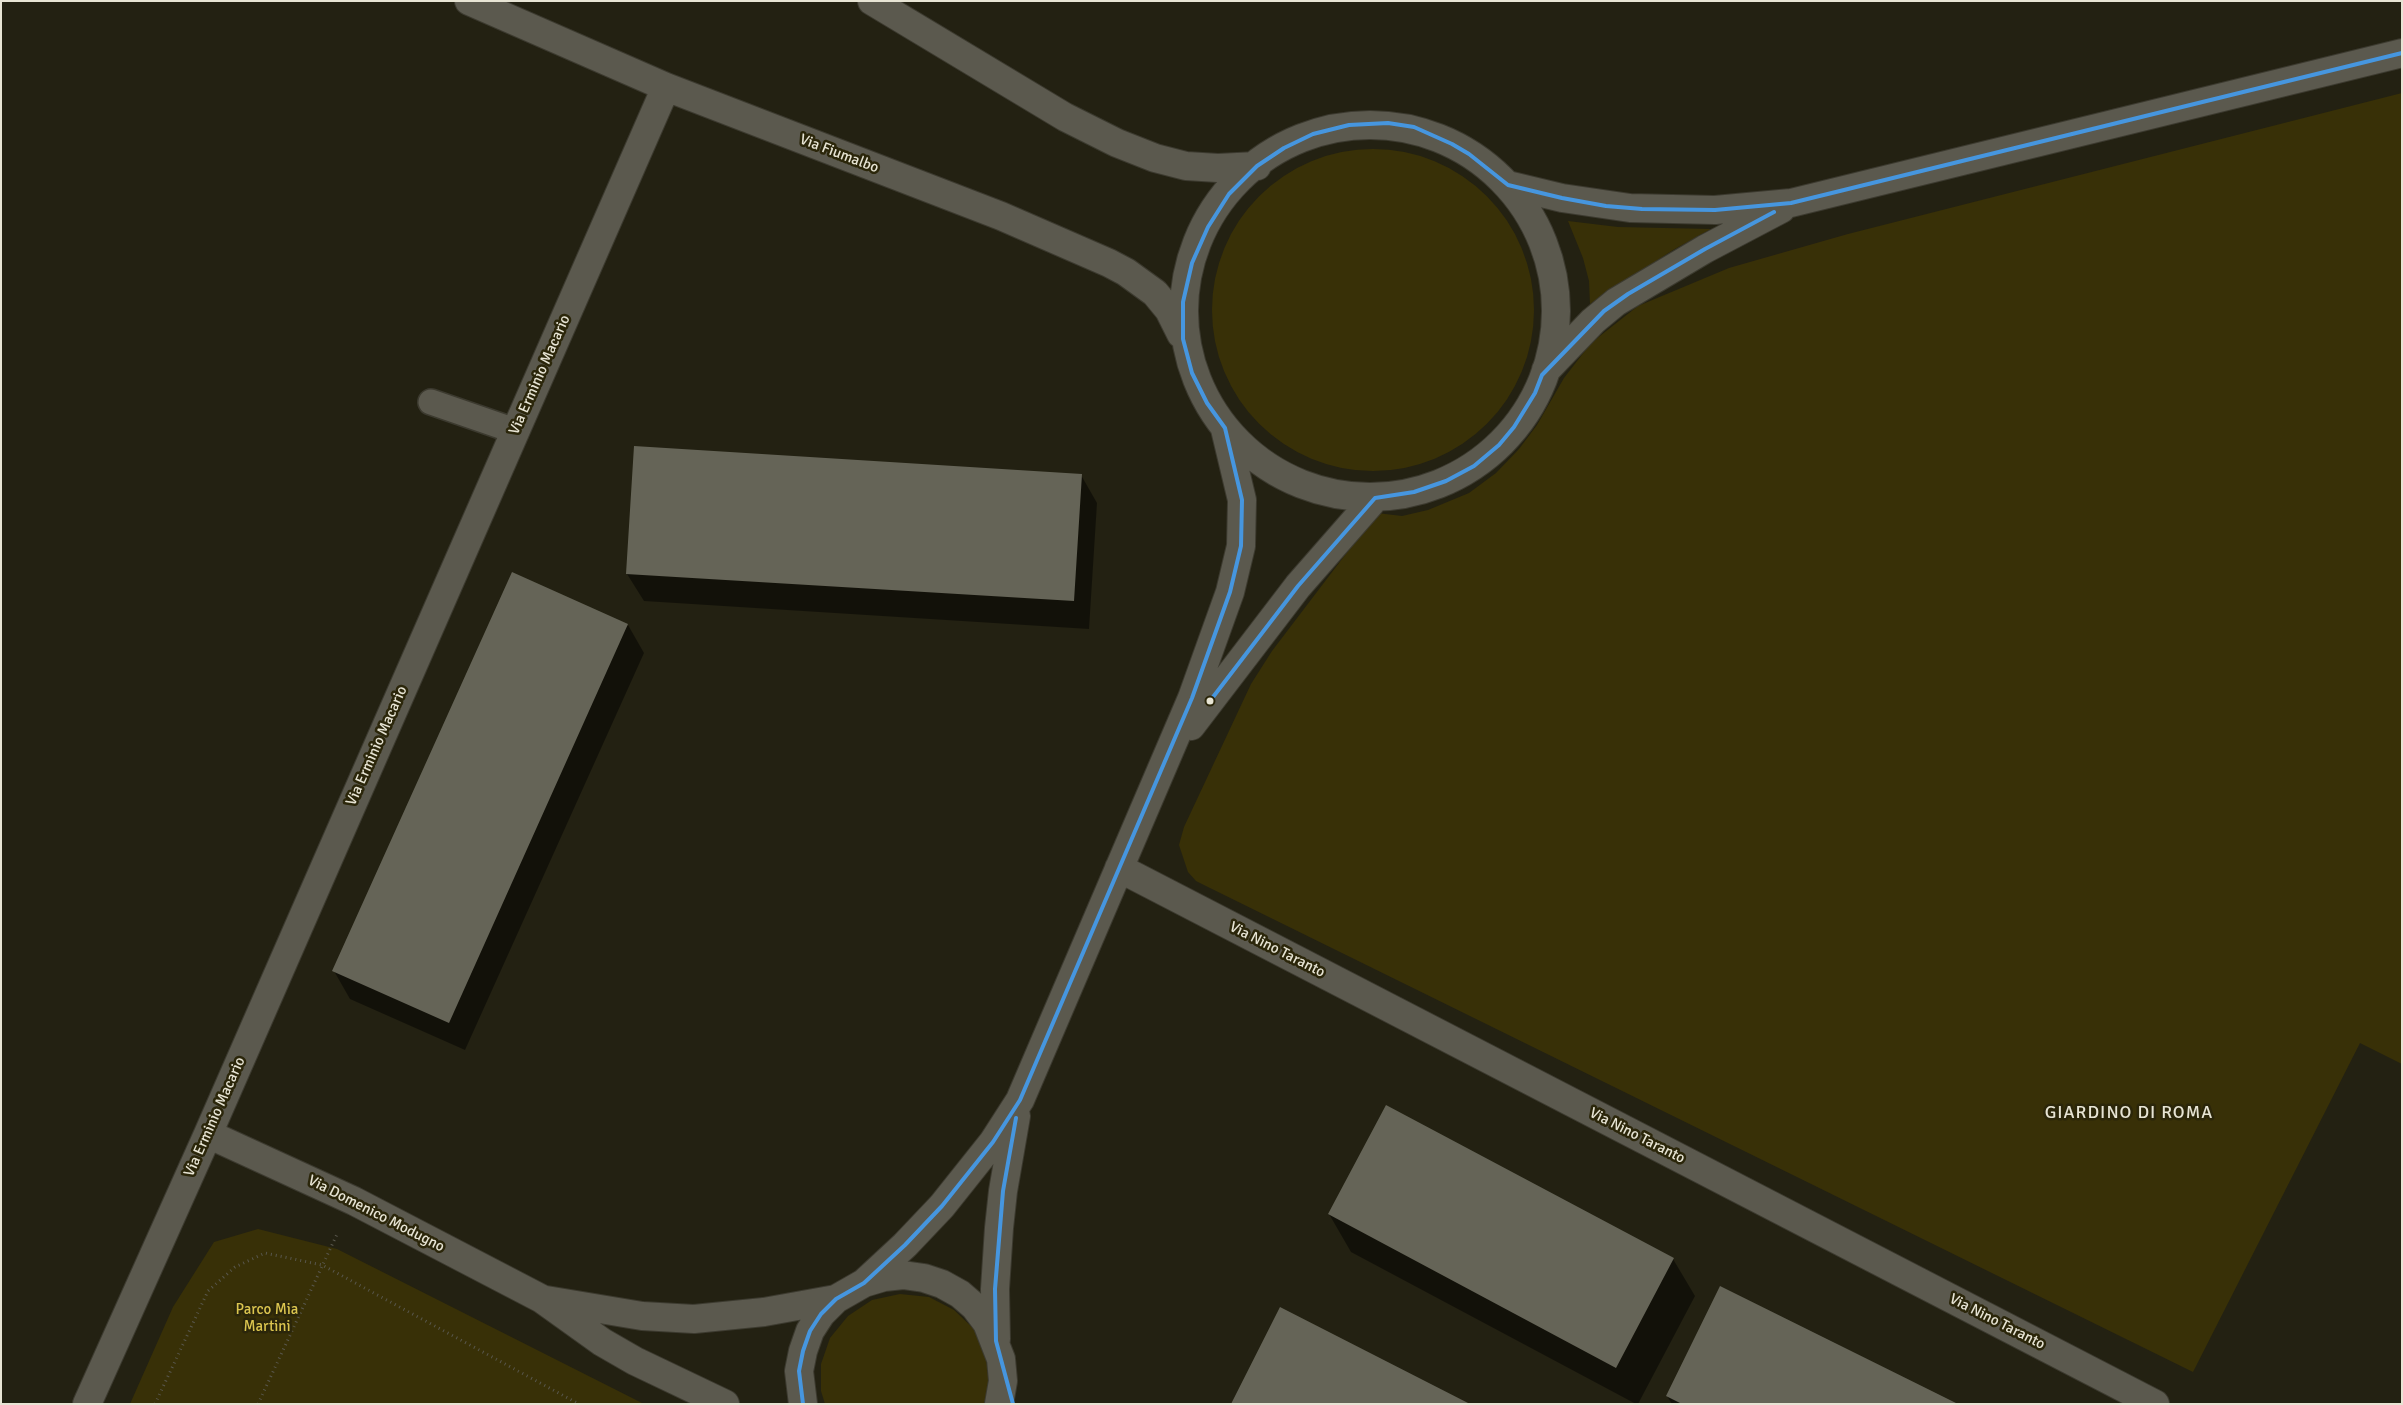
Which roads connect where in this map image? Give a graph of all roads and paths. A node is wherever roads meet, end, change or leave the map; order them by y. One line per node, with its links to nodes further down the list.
1 (469, 1): 4 (street, Via Fiumalbo)
2 (872, 1): 5 (street)
3 (2402, 53): 7 (street)
4 (666, 87): 8 (street, Via Fiumalbo); 12 (street, Via Erminio Macario)
5 (1257, 166): 6 (street); 8 (street)
6 (1508, 185): 7 (street); 9 (street)
7 (1791, 203): 9 (street)
8 (1183, 339): 11 (street)
9 (1542, 375): 13 (street)
10 (431, 402): 12 (lane)
11 (1225, 428): 13 (street); 14 (street)
12 (515, 431): 17 (street, Via Erminio Macario)
13 (1375, 498): 14 (street)
14 (1165, 760): 15 (street)
15 (1119, 868): 16 (street); 32 (street, Via Nino Taranto)
16 (1020, 1100): 20 (street); 23 (street)
17 (208, 1134): 18 (street, Via Domenico Modugno); 24 (street, Via Erminio Macario)
18 (354, 1200): 19 (path); 21 (street, Via Domenico Modugno)
19 (322, 1265): 25 (path); 26 (path); 27 (path)
20 (864, 1282): 22 (street); 23 (street)
21 (542, 1299): 22 (street, Via Domenico Modugno); 28 (street, Via Domenico Modugno)
22 (836, 1299): 29 (street)
23 (998, 1350): 30 (street); 31 (street)
24 (87, 1404)
25 (155, 1404)
26 (258, 1404)
27 (579, 1404)
28 (725, 1404)
29 (803, 1404)
30 (999, 1404)
31 (1014, 1404)
32 (2156, 1404)

